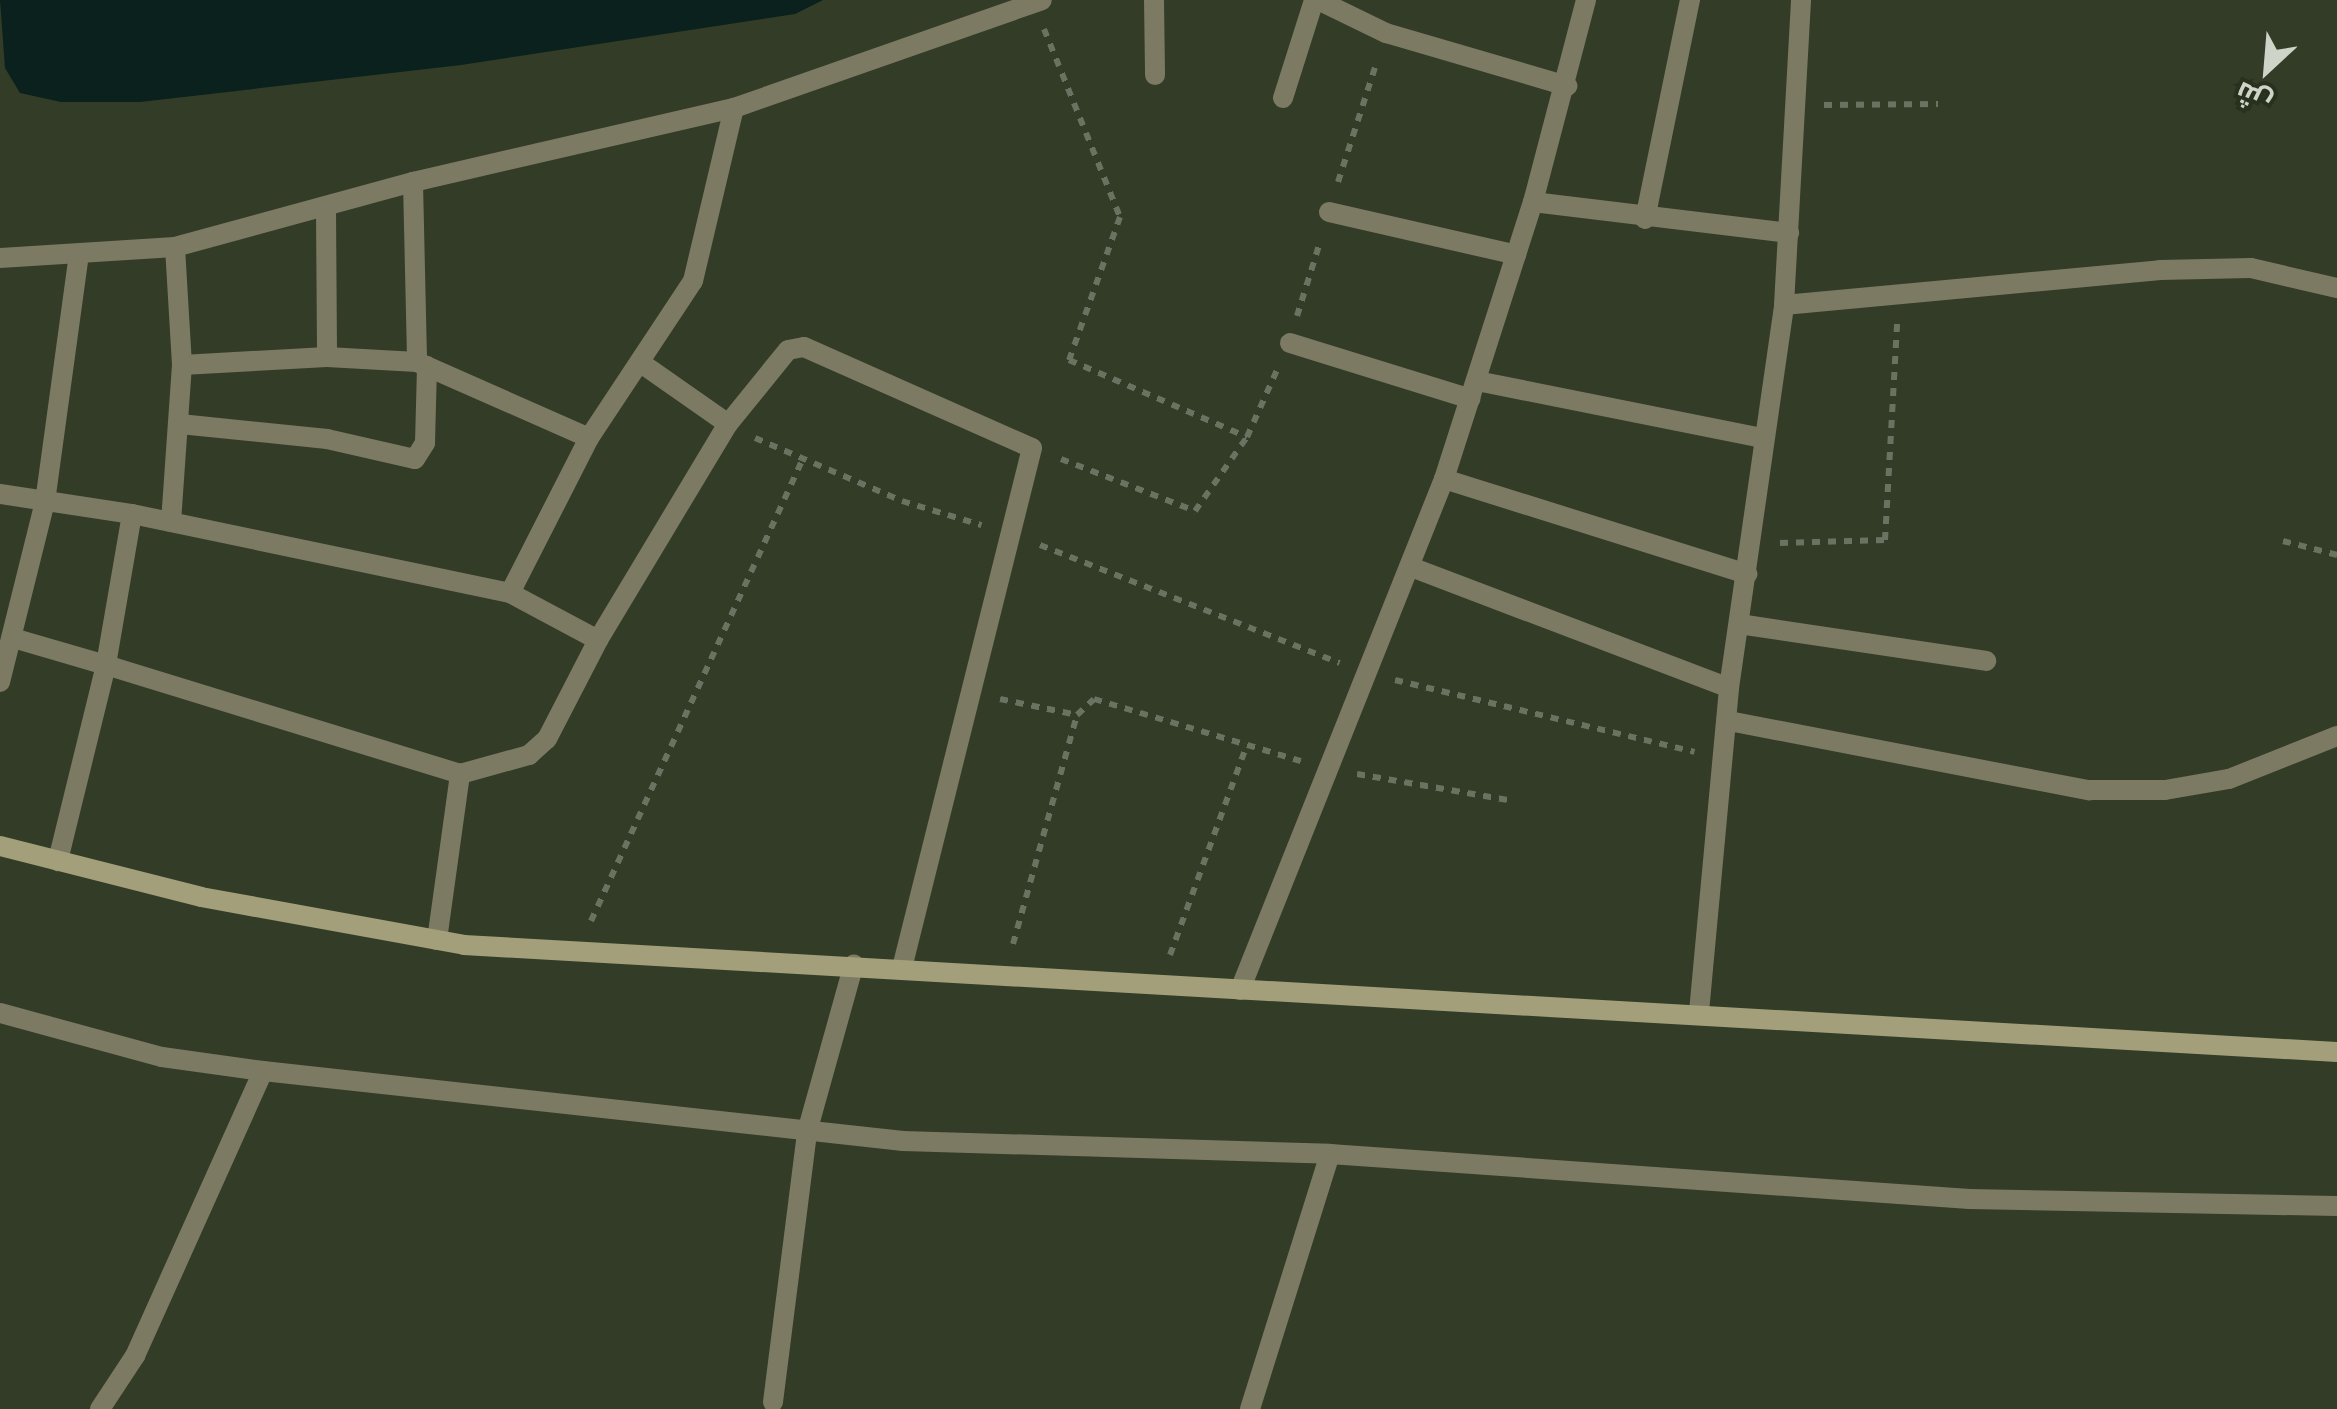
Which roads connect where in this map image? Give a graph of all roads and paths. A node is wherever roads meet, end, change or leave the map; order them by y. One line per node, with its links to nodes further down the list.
1 (1154, 0): 8 (street)
2 (1316, 0): 7 (street); 10 (street)
3 (1586, 0): 9 (street)
4 (1690, 0): 18 (street)
5 (1801, 0): 12 (street)
6 (1038, 2): 13 (street); 35 (path)
7 (1386, 33): 9 (street); 17 (path)
8 (1156, 74)
9 (1567, 86): 15 (street)
10 (1283, 98)
11 (1938, 104): 12 (path)
12 (1795, 106): 19 (street)
13 (734, 108): 14 (street); 29 (street)
14 (413, 182): 16 (street); 30 (street)
15 (1533, 202): 18 (street); 22 (street)
16 (326, 209): 20 (street); 28 (street)
17 (1329, 212): 22 (street); 27 (path)
18 (1645, 219): 19 (street)
19 (1788, 233): 26 (street)
20 (175, 247): 21 (street); 31 (street)
21 (79, 255): 23 (street); 42 (street)
22 (1516, 255): 32 (street)
23 (0, 258)
24 (2337, 288): 25 (street)
25 (1899, 296): 26 (street); 47 (path)
26 (1784, 305): 37 (street)
27 (1290, 342): 32 (street); 35 (path)
28 (327, 357): 30 (street); 31 (street)
29 (641, 363): 34 (street); 36 (street)
30 (422, 364): 33 (street); 36 (street)
31 (182, 365): 33 (street)
32 (1474, 390): 37 (street); 40 (street)
33 (180, 424): 44 (street)
34 (728, 424): 38 (street); 39 (path); 54 (street)
35 (1247, 437): 38 (path)
36 (588, 438): 51 (street)
37 (1763, 438): 47 (street)
38 (1032, 448): 45 (street)
39 (801, 463): 45 (path); 72 (path)
40 (1444, 479): 49 (street); 50 (street)
41 (0, 494): 42 (street)
42 (44, 502): 43 (street); 52 (street)
43 (132, 514): 44 (street); 56 (street)
44 (171, 522): 51 (street)
45 (1014, 535): 57 (path); 60 (street)
46 (2283, 541): 48 (path)
47 (1753, 544): 50 (street)
48 (2337, 556)
49 (1411, 567): 57 (street); 59 (street)
50 (1748, 574): 53 (street)
51 (510, 593): 54 (street)
52 (11, 624): 56 (street); 58 (street)
53 (1740, 624): 55 (street); 59 (street)
54 (598, 640): 67 (street)
55 (1986, 661)
56 (106, 665): 67 (street); 70 (street)
57 (1362, 672): 65 (path); 66 (street)
58 (0, 682)
59 (1729, 688): 62 (street)
60 (974, 694): 61 (path); 74 (street)
61 (1077, 715): 64 (path); 75 (path)
62 (1728, 721): 63 (street); 65 (street)
63 (2337, 736)
64 (1247, 745): 66 (path); 76 (path)
65 (1725, 759): 78 (street)
66 (1325, 768): 68 (path); 77 (street)
67 (460, 774): 71 (street)
68 (1508, 800)
69 (0, 846): 70 (street)
70 (58, 860): 71 (street)
71 (438, 940): 72 (street)
72 (576, 954): 73 (street)
73 (854, 964): 74 (street); 82 (street)
74 (902, 968): 75 (street)
75 (1004, 976): 76 (street)
76 (1159, 984): 77 (street)
77 (1240, 990): 78 (street)
78 (1700, 1012): 80 (street)
79 (0, 1014): 81 (street)
80 (2337, 1052)
81 (262, 1071): 82 (street); 86 (street)
82 (807, 1132): 83 (street); 85 (street)
83 (1330, 1154): 84 (street); 87 (street)
84 (2337, 1206)
85 (773, 1402)
86 (100, 1409)
87 (1250, 1409)

